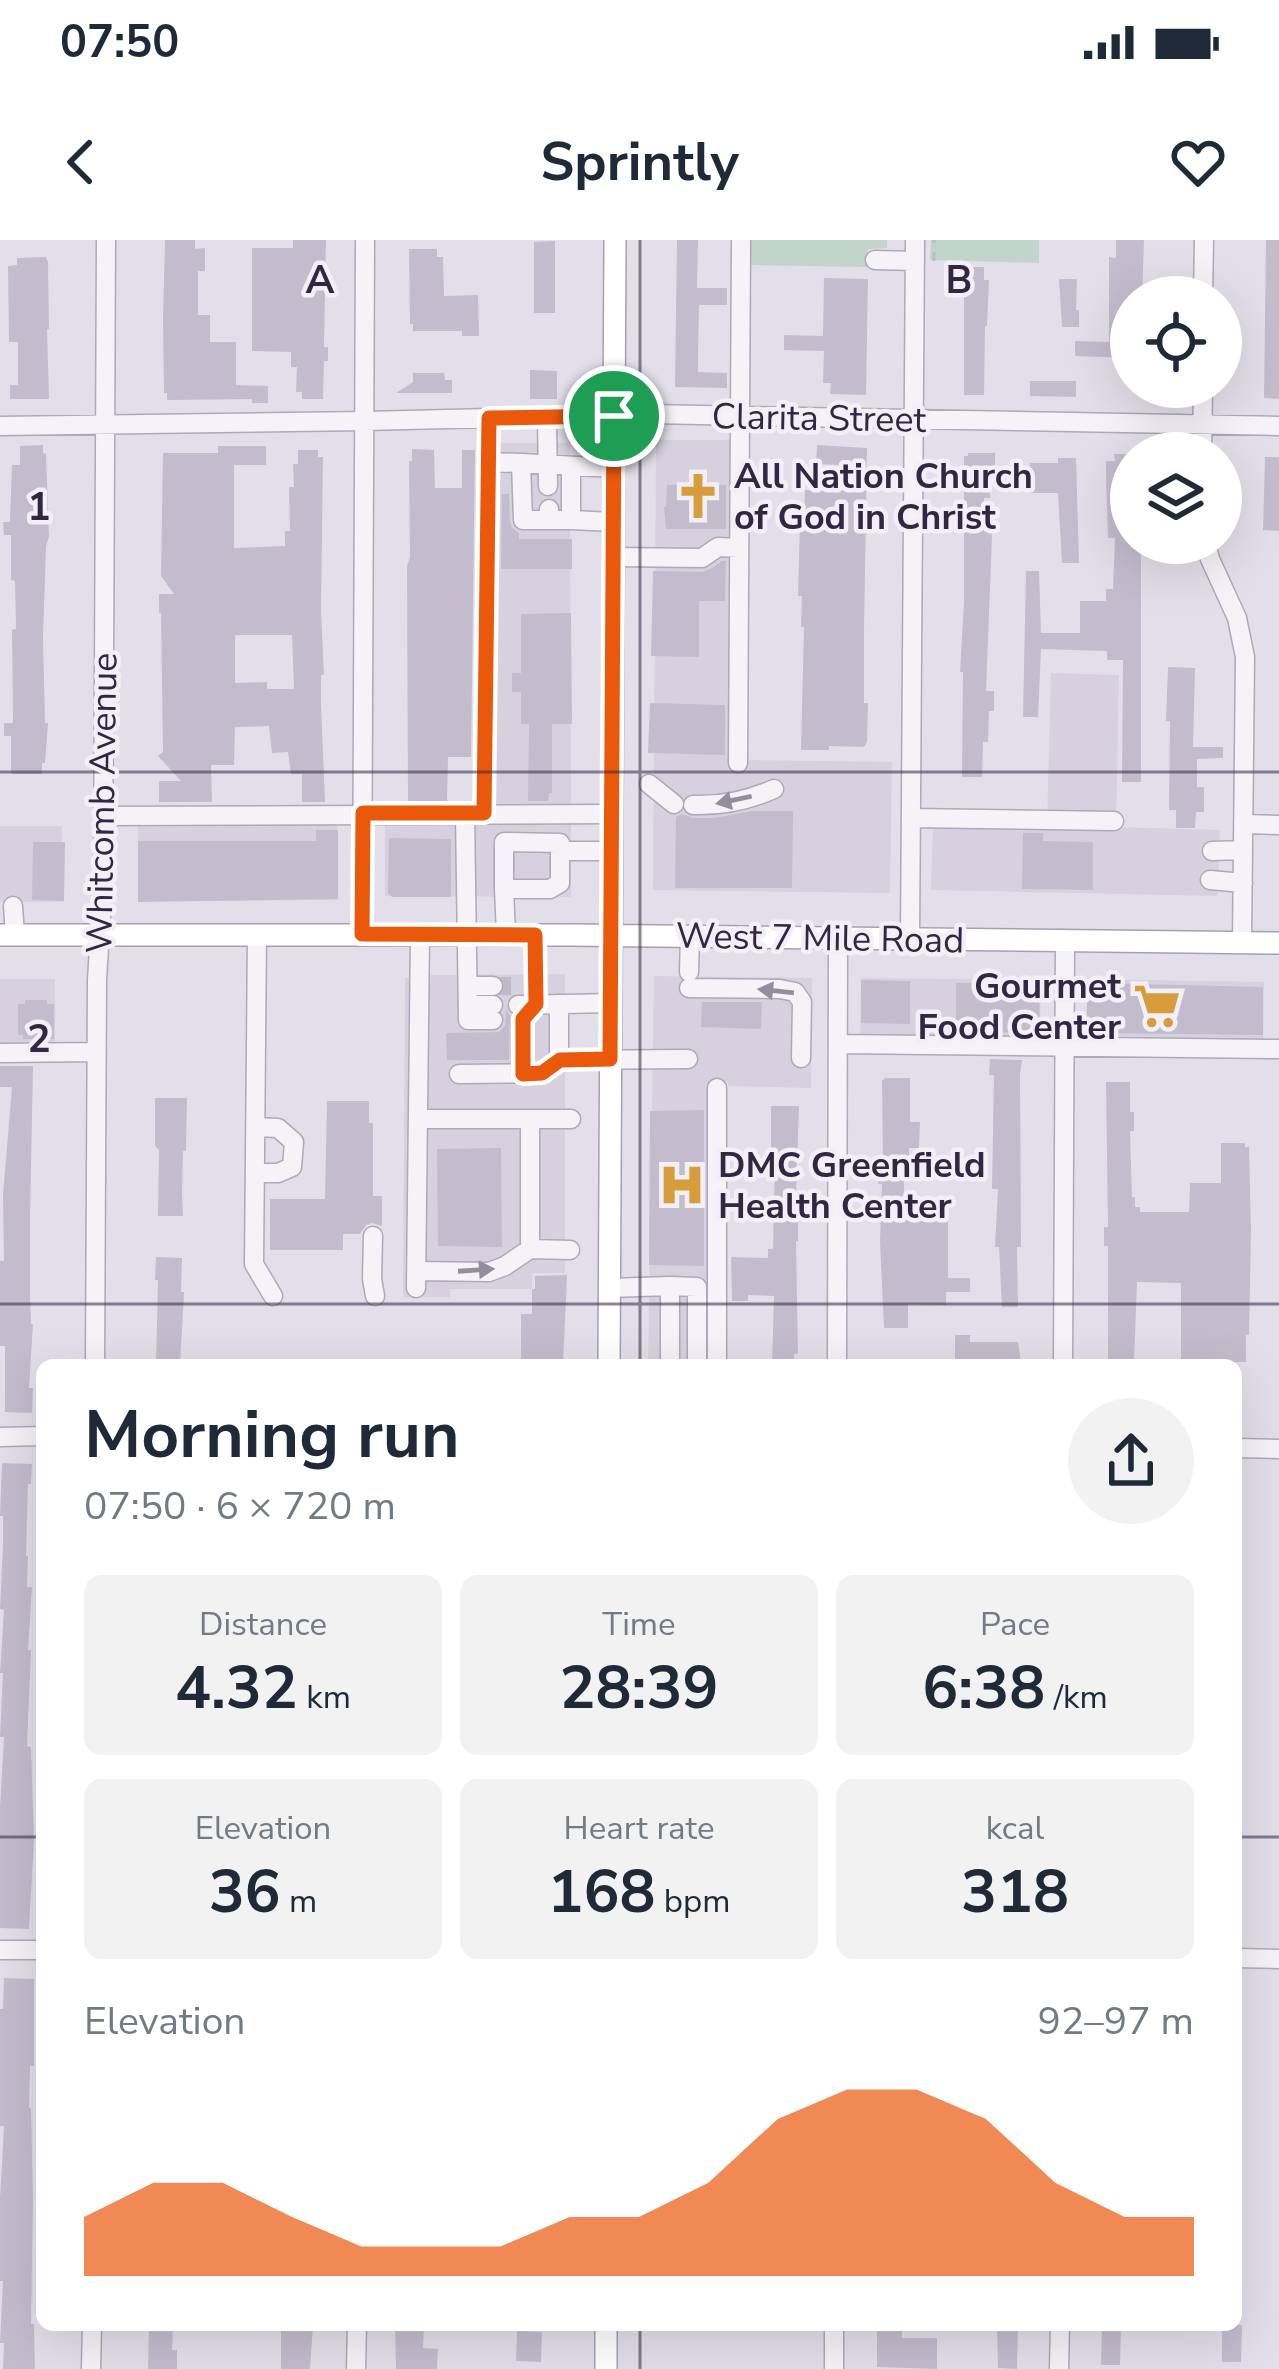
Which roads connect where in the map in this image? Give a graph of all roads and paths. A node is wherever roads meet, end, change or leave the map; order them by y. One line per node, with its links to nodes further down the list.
1 (106, 240): 18 (street, Whitcomb Avenue)
2 (365, 240): 17 (street)
3 (615, 240): 13 (main road)
4 (741, 240): 12 (street)
5 (915, 240): 9 (street)
6 (934, 240): 9 (path)
7 (1204, 240): 10 (street)
8 (875, 260): 9 (street)
9 (924, 261): 16 (street)
10 (1203, 276)
11 (1203, 408): 19 (street)
12 (740, 415): 13 (street, Clarita Street); 16 (street, Clarita Street); 31 (street)
13 (614, 416): 15 (street, Clarita Street); 27 (main road)
14 (489, 418): 15 (street, Clarita Street); 17 (street, Clarita Street); 23 (street)
15 (547, 418): 25 (street)
16 (914, 419): 19 (street, Clarita Street); 41 (street)
17 (365, 421): 18 (street, Clarita Street); 37 (street)
18 (105, 424): 20 (street, Clarita Street); 40 (street, Whitcomb Avenue)
19 (1203, 424): 21 (street, Clarita Street); 22 (street)
20 (0, 426)
21 (1279, 426)
22 (1203, 432)
23 (488, 463): 24 (street); 38 (street)
24 (521, 463): 25 (street); 29 (street)
25 (547, 464): 26 (street); 28 (street)
26 (571, 466): 27 (street); 29 (street)
27 (614, 468): 30 (main road)
28 (548, 486)
29 (571, 520): 30 (street)
30 (613, 522): 32 (main road)
31 (739, 548): 32 (street); 34 (street)
32 (613, 557): 39 (main road)
33 (1212, 564): 43 (street)
34 (738, 763)
35 (650, 784): 36 (street, one-way to 35)
36 (774, 788)
37 (363, 813): 38 (street); 40 (street); 55 (street)
38 (474, 813): 39 (street); 58 (street)
39 (612, 814): 48 (main road)
40 (103, 816): 53 (street, Whitcomb Avenue)
41 (911, 818): 42 (street); 64 (street)
42 (1114, 821)
43 (1243, 824): 44 (street); 46 (street)
44 (1279, 824)
45 (1212, 850): 46 (street)
46 (1243, 850): 50 (street)
47 (560, 851): 48 (street); 51 (street); 51 (street)
48 (611, 851): 61 (main road)
49 (1210, 880): 50 (street)
50 (1243, 883): 66 (street)
51 (504, 889): 59 (street)
52 (13, 906): 56 (street)
53 (100, 934): 54 (main road, West 7 Mile Road); 56 (main road, West 7 Mile Road); 75 (street, Whitcomb Avenue)
54 (257, 934): 55 (main road, West 7 Mile Road); 86 (street)
55 (362, 934): 57 (main road, West 7 Mile Road)
56 (8, 935)
57 (420, 935): 58 (main road, West 7 Mile Road); 83 (street)
58 (468, 935): 59 (main road, West 7 Mile Road); 68 (street)
59 (506, 935): 60 (main road, West 7 Mile Road)
60 (535, 935): 61 (main road, West 7 Mile Road); 69 (street)
61 (611, 935): 62 (main road, West 7 Mile Road); 70 (main road)
62 (690, 936): 63 (main road, West 7 Mile Road); 74 (street, one-way to 62)
63 (838, 938): 64 (main road, West 7 Mile Road); 74 (street)
64 (910, 938): 65 (main road, West 7 Mile Road)
65 (1065, 940): 66 (main road, West 7 Mile Road); 72 (street)
66 (1242, 941): 67 (main road, West 7 Mile Road)
67 (1279, 943)
68 (468, 996): 68 (street)
69 (525, 1003): 71 (street); 81 (street)
70 (611, 1003): 71 (street); 77 (main road)
71 (559, 1004): 79 (street)
72 (1064, 1047): 73 (street); 74 (street); 101 (street)
73 (1279, 1049)
74 (838, 1051): 100 (street)
75 (97, 1052): 76 (street); 95 (street, Whitcomb Avenue)
76 (0, 1053)
77 (610, 1059): 78 (street); 79 (street); 92 (main road)
78 (688, 1059)
79 (560, 1060): 81 (street)
80 (459, 1074): 81 (street)
81 (523, 1074)
82 (717, 1088): 99 (street)
83 (418, 1119): 84 (street); 89 (street, one-way to 89)
84 (530, 1119): 85 (street); 89 (street)
85 (571, 1119)
86 (256, 1127): 87 (street); 87 (street)
87 (255, 1173): 93 (street)
88 (373, 1236): 94 (street)
89 (530, 1249): 90 (street)
90 (570, 1250)
91 (670, 1286): 92 (street); 97 (street); 98 (street)
92 (609, 1288): 96 (main road)
93 (273, 1296)
94 (375, 1296)
95 (95, 1359)
96 (609, 1359)
97 (670, 1359)
98 (697, 1359)
99 (717, 1359)
100 (837, 1359)
101 (1063, 1359)
102 (0, 1436): 103 (street)
103 (36, 1436)
104 (1242, 1448): 105 (street)
105 (1279, 1449)
106 (0, 1950): 107 (street)
107 (36, 1950)
108 (1242, 1958): 109 (street)
109 (1279, 1959)
110 (92, 2331): 115 (street)
111 (357, 2331): 116 (street)
112 (606, 2331): 117 (main road)
113 (834, 2331): 118 (street)
114 (1060, 2331): 119 (street)
115 (92, 2369)
116 (356, 2369)
117 (606, 2369)
118 (834, 2369)
119 (1059, 2369)

